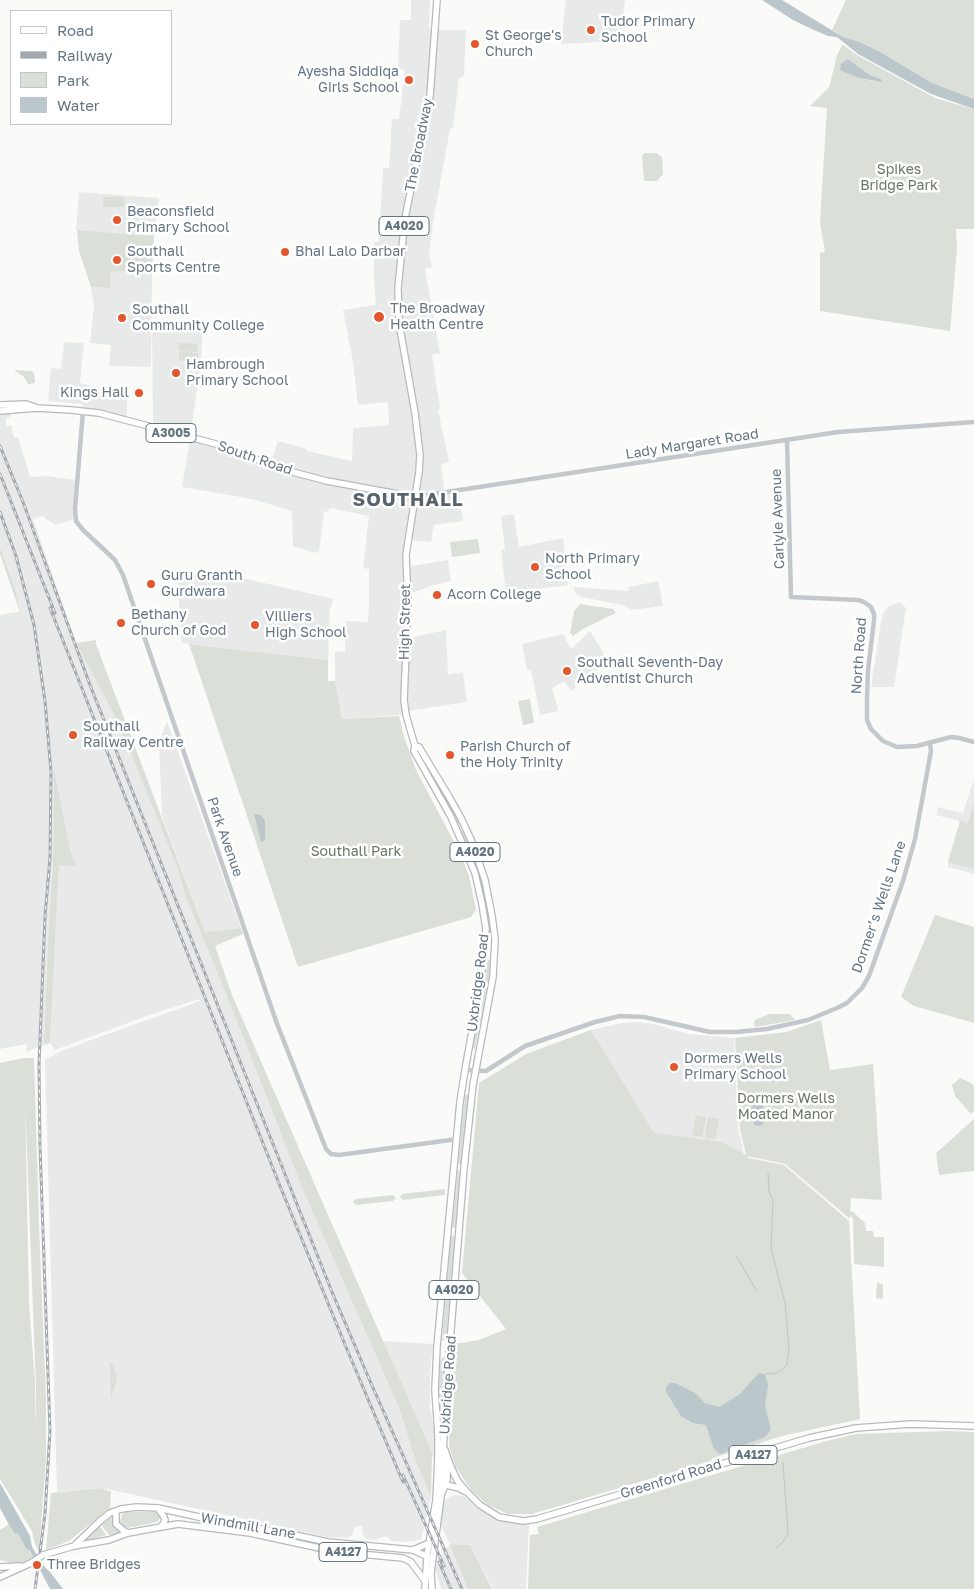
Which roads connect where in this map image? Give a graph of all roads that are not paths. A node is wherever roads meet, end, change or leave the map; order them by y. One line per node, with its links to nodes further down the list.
1 (437, 0): 8 (main road, The Broadway / A4020)
2 (0, 405): 3 (main road, South Road / A3005)
3 (37, 408): 4 (main road, South Road / A3005); 5 (main road, South Road / A3005)
4 (0, 411)
5 (82, 411): 8 (main road, South Road / A3005); 19 (street, Park Avenue)
6 (974, 422): 7 (street, Lady Margaret Road)
7 (787, 440): 8 (street, Lady Margaret Road); 9 (street, Carlyle Avenue)
8 (414, 497): 12 (main road, High Street / A4020)
9 (791, 597): 11 (street, North Road)
10 (974, 742): 11 (street)
11 (930, 743): 18 (street, Dormer’s Wells Lane)
12 (415, 746): 13 (main road, Uxbridge Road / A4020); 14 (main road, Uxbridge Road / A4020)
13 (465, 826): 14 (main road, A4020); 16 (main road, Uxbridge Road / A4020)
14 (456, 829): 15 (main road, Uxbridge Road / A4020)
15 (484, 955): 16 (main road); 17 (main road, Uxbridge Road / A4020)
16 (494, 956): 18 (main road, Uxbridge Road / A4020)
17 (465, 1070): 18 (street); 19 (main road, Uxbridge Road / A4020)
18 (475, 1071): 21 (main road, Uxbridge Road / A4020)
19 (458, 1139): 20 (main road, Uxbridge Road / A4020)
20 (454, 1167): 21 (main road); 22 (main road, Uxbridge Road / A4020)
21 (464, 1168): 23 (main road, Uxbridge Road / A4020)
22 (448, 1236): 23 (main road); 24 (main road, Uxbridge Road / A4020)
23 (458, 1238): 25 (main road, Uxbridge Road / A4020)
24 (438, 1341): 25 (main road); 29 (main road, Uxbridge Road / A4020)
25 (450, 1342): 27 (main road, Uxbridge Road / A4020)
26 (974, 1426): 30 (main road, Greenford Road / A4127)
27 (444, 1443): 28 (main road, Greenford Road / A4127); 29 (main road, Uxbridge Road / A4020)
28 (448, 1458): 29 (main road); 30 (main road, Greenford Road / A4127)
29 (441, 1484): 30 (main road, Greenford Road / A4127); 31 (main road, Uxbridge Road / A4020); 36 (main road, Uxbridge Road / A4020)
30 (463, 1491): 31 (main road)
31 (441, 1496): 39 (main road, Uxbridge Road / A4020)
32 (158, 1508): 33 (main road, Windmill Lane / A4127); 34 (main road); 38 (main road, Windmill Lane / A4127)
33 (116, 1511): 35 (main road); 37 (main road, Windmill Lane / A4127)
34 (162, 1526): 35 (main road, Windmill Lane / A4127); 43 (main road, Windmill Lane / A4127)
35 (128, 1533): 37 (main road, Windmill Lane / A4127)
36 (429, 1543): 38 (main road, A4127); 39 (main road, Uxbridge Road / A4020)
37 (74, 1546): 40 (main road, Windmill Lane / A4127, bridge)
38 (413, 1550): 39 (main road, Windmill Lane / A4127)
39 (429, 1558): 43 (main road, Uxbridge Road / A4020); 45 (main road, Uxbridge Road / A4020)
40 (23, 1566): 41 (main road, Windmill Lane / A4127); 42 (main road, Windmill Lane / A4127)
41 (1, 1567): 42 (main road, A4127)
42 (2, 1577)
43 (425, 1581): 44 (main road, Uxbridge Road / A4020)
44 (426, 1589)
45 (432, 1589)

